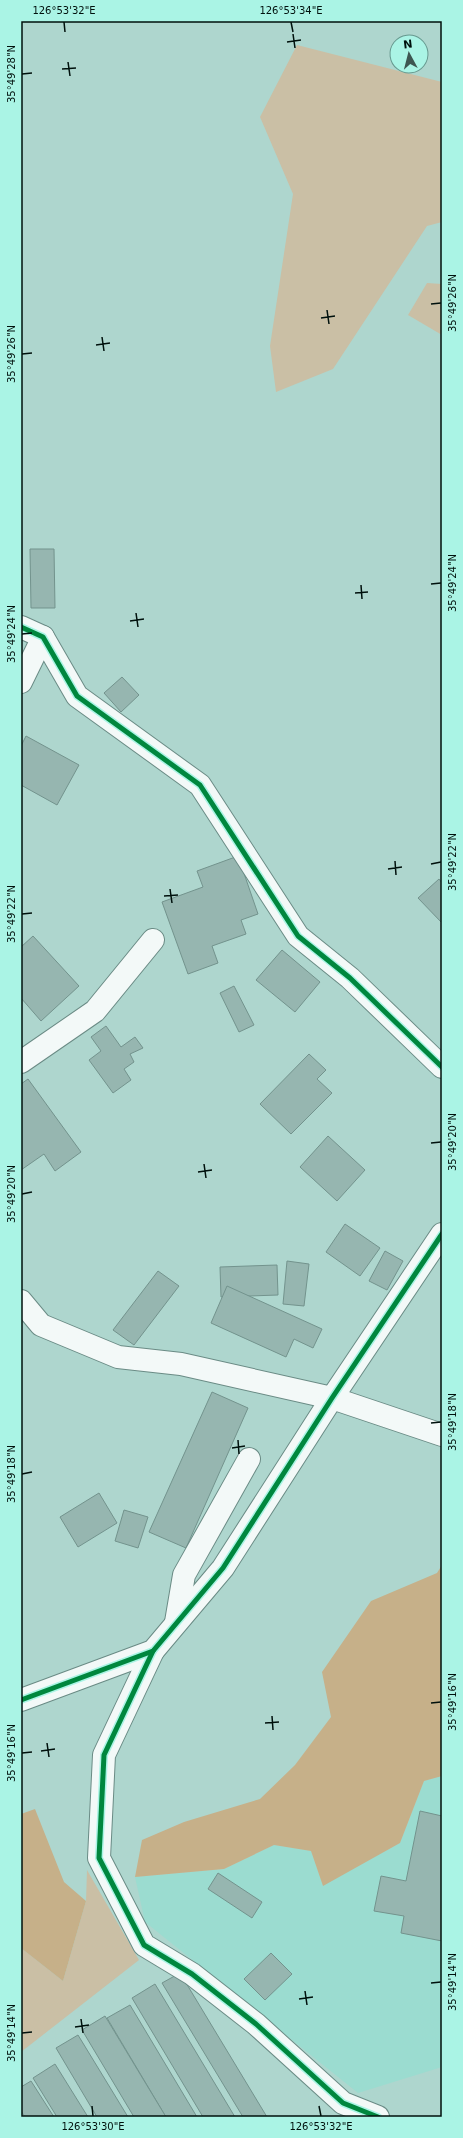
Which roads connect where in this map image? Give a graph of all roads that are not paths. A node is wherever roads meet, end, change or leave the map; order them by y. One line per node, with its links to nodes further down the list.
1 (21, 627): 2 (street)
2 (43, 637): 3 (street); 6 (street)
3 (21, 682)
4 (153, 940): 5 (street)
5 (21, 1062)
6 (442, 1067)
7 (442, 1234): 9 (street)
8 (21, 1301): 9 (street)
9 (332, 1398): 10 (street); 12 (street)
10 (442, 1435)
11 (249, 1458): 12 (street)
12 (176, 1623): 13 (street)
13 (153, 1651): 14 (street); 15 (street)
14 (21, 1700)
15 (378, 2117)

